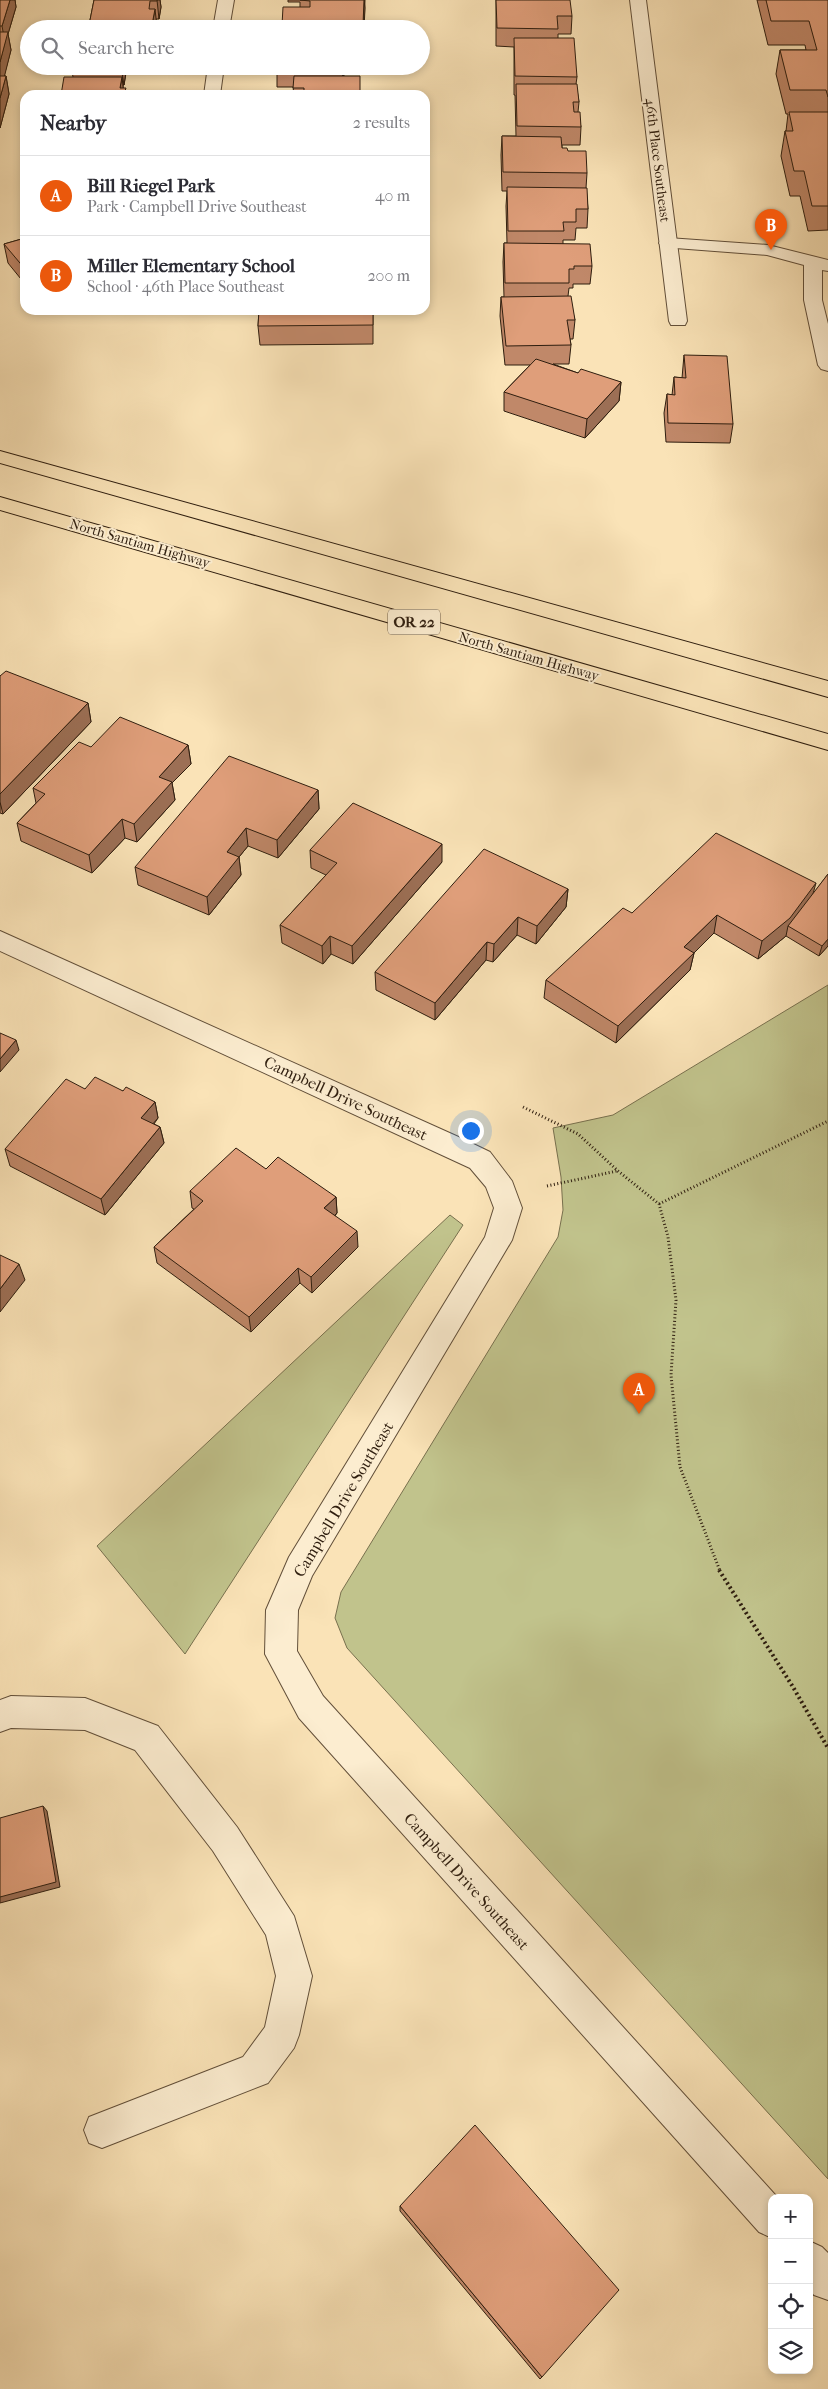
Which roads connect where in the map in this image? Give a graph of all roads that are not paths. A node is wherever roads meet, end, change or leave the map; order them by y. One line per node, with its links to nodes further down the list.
1 (226, 0): 3 (street)
2 (638, 0): 6 (street, 46th Place Southeast)
3 (223, 20)
4 (215, 75): 5 (street)
5 (213, 90)
6 (668, 243): 7 (street); 8 (street, 46th Place Southeast)
7 (820, 264): 9 (street)
8 (678, 321)
9 (828, 365)
10 (0, 458): 12 (highway)
11 (0, 503): 13 (highway, North Santiam Highway / OR 22)
12 (828, 689)
13 (828, 742)
14 (0, 940): 17 (street, Campbell Drive Southeast)
15 (0, 1716): 16 (street)
16 (102, 2130)
17 (768, 2214)
18 (813, 2264): 19 (street)
19 (828, 2281)

